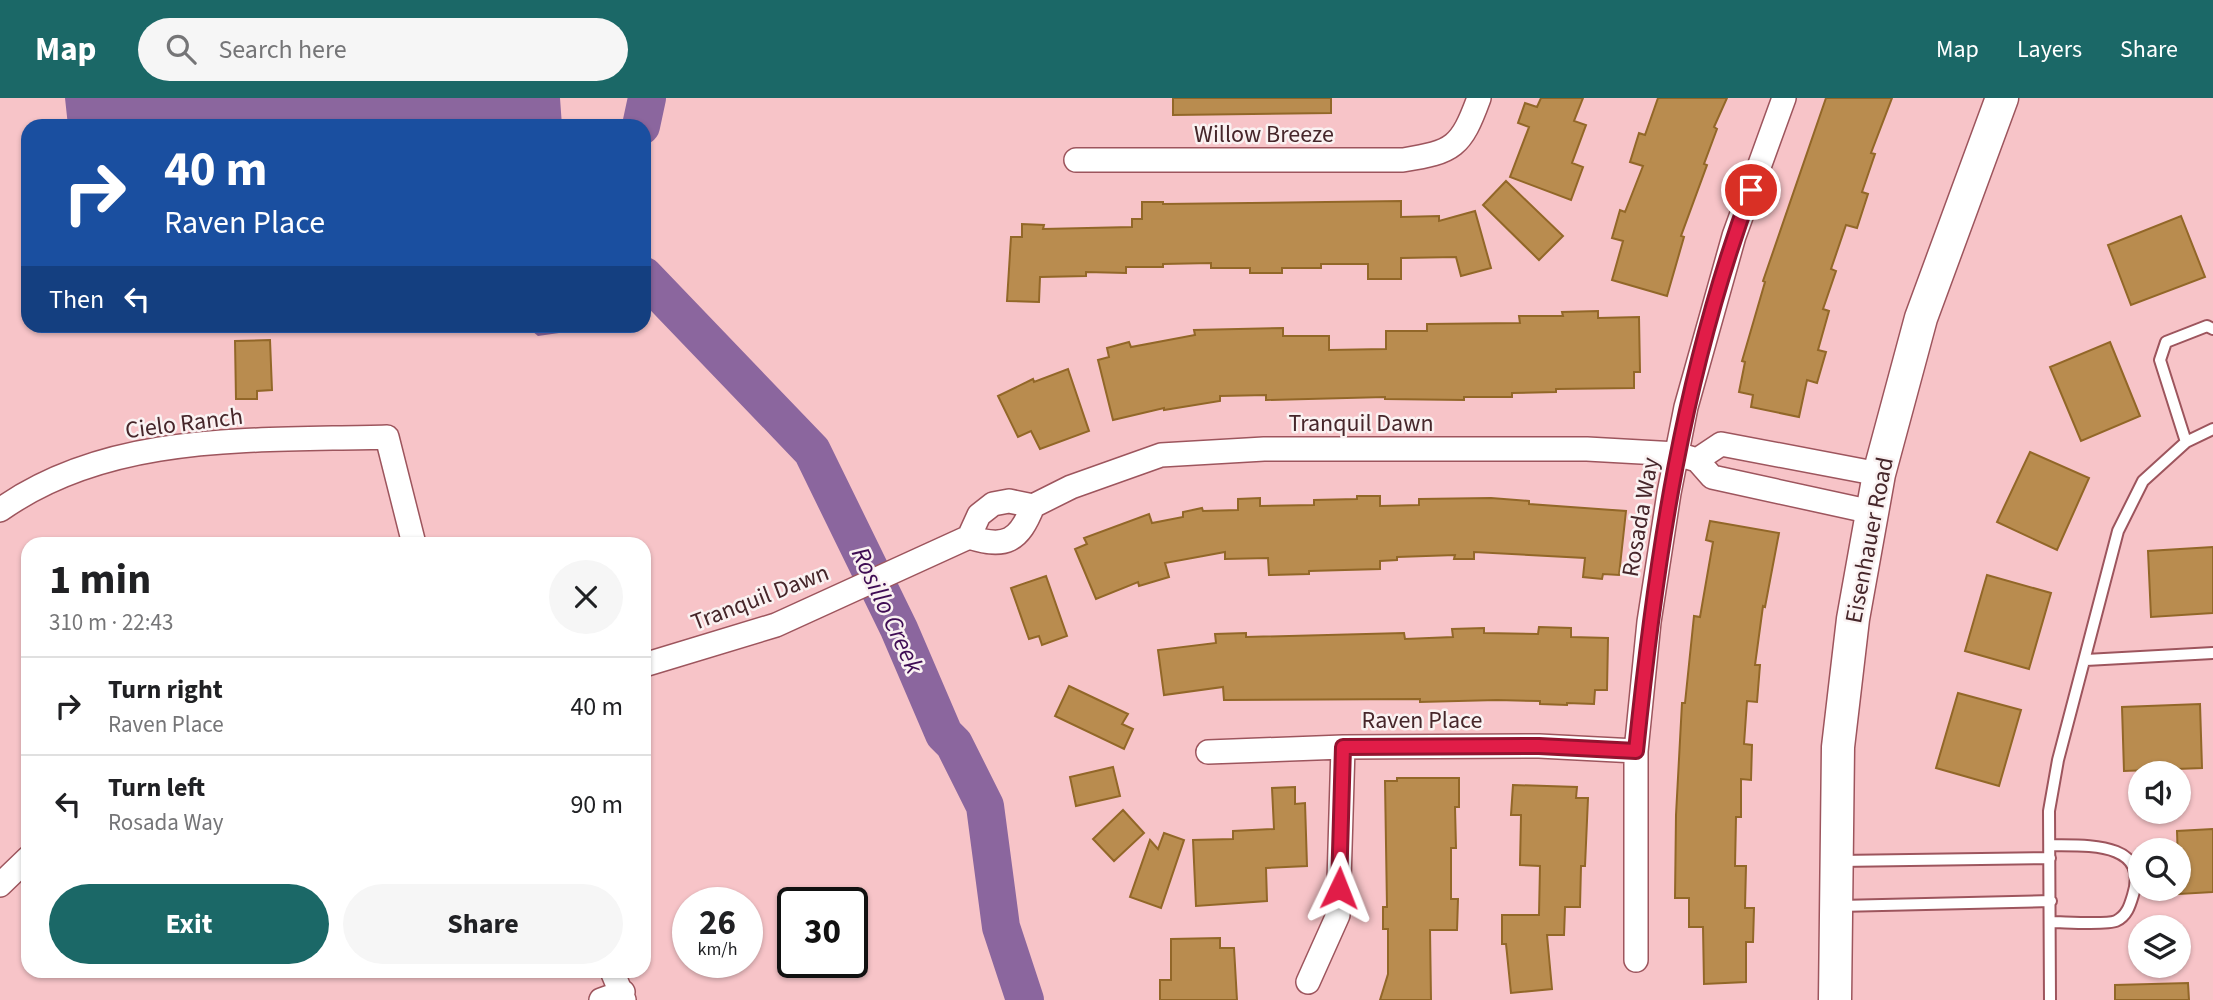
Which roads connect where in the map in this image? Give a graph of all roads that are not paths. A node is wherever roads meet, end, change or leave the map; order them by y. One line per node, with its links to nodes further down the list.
1 (1479, 98): 4 (street, Willow Breeze)
2 (1784, 98): 8 (street, Rosada Way)
3 (2002, 98): 9 (main road, Eisenhauer Road)
4 (1076, 160)
5 (2213, 329): 7 (lane)
6 (2213, 429): 7 (lane)
7 (2186, 442): 16 (lane)
8 (1687, 457): 9 (street, Tranquil Dawn); 10 (street, Tranquil Dawn); 12 (street); 19 (street, Rosada Way)
9 (1879, 474): 12 (main road, Eisenhauer Road)
10 (1033, 506): 14 (street); 14 (street)
11 (0, 510): 13 (street, Cielo Ranch)
12 (1872, 512): 23 (main road, Eisenhauer Road)
13 (412, 537)
14 (969, 537): 17 (street, Tranquil Dawn)
15 (2213, 653): 16 (lane)
16 (2086, 660): 21 (lane)
17 (651, 664)
18 (1343, 747): 19 (street, Raven Place); 20 (street, Raven Place); 31 (street)
19 (1636, 751): 29 (street, Rosada Way)
20 (1208, 752)
21 (2050, 845): 22 (lane); 28 (lane)
22 (2050, 858): 23 (lane); 26 (lane)
23 (1837, 861): 27 (main road, Eisenhauer Road)
24 (21, 865): 25 (street)
25 (0, 885)
26 (2050, 901): 27 (lane); 28 (lane)
27 (1836, 906): 34 (main road, Eisenhauer Road)
28 (2051, 922): 35 (lane)
29 (1636, 960)
30 (615, 978): 32 (street)
31 (1308, 982)
32 (624, 996): 33 (street)
33 (601, 1000)
34 (1835, 1000)
35 (2050, 1000)

